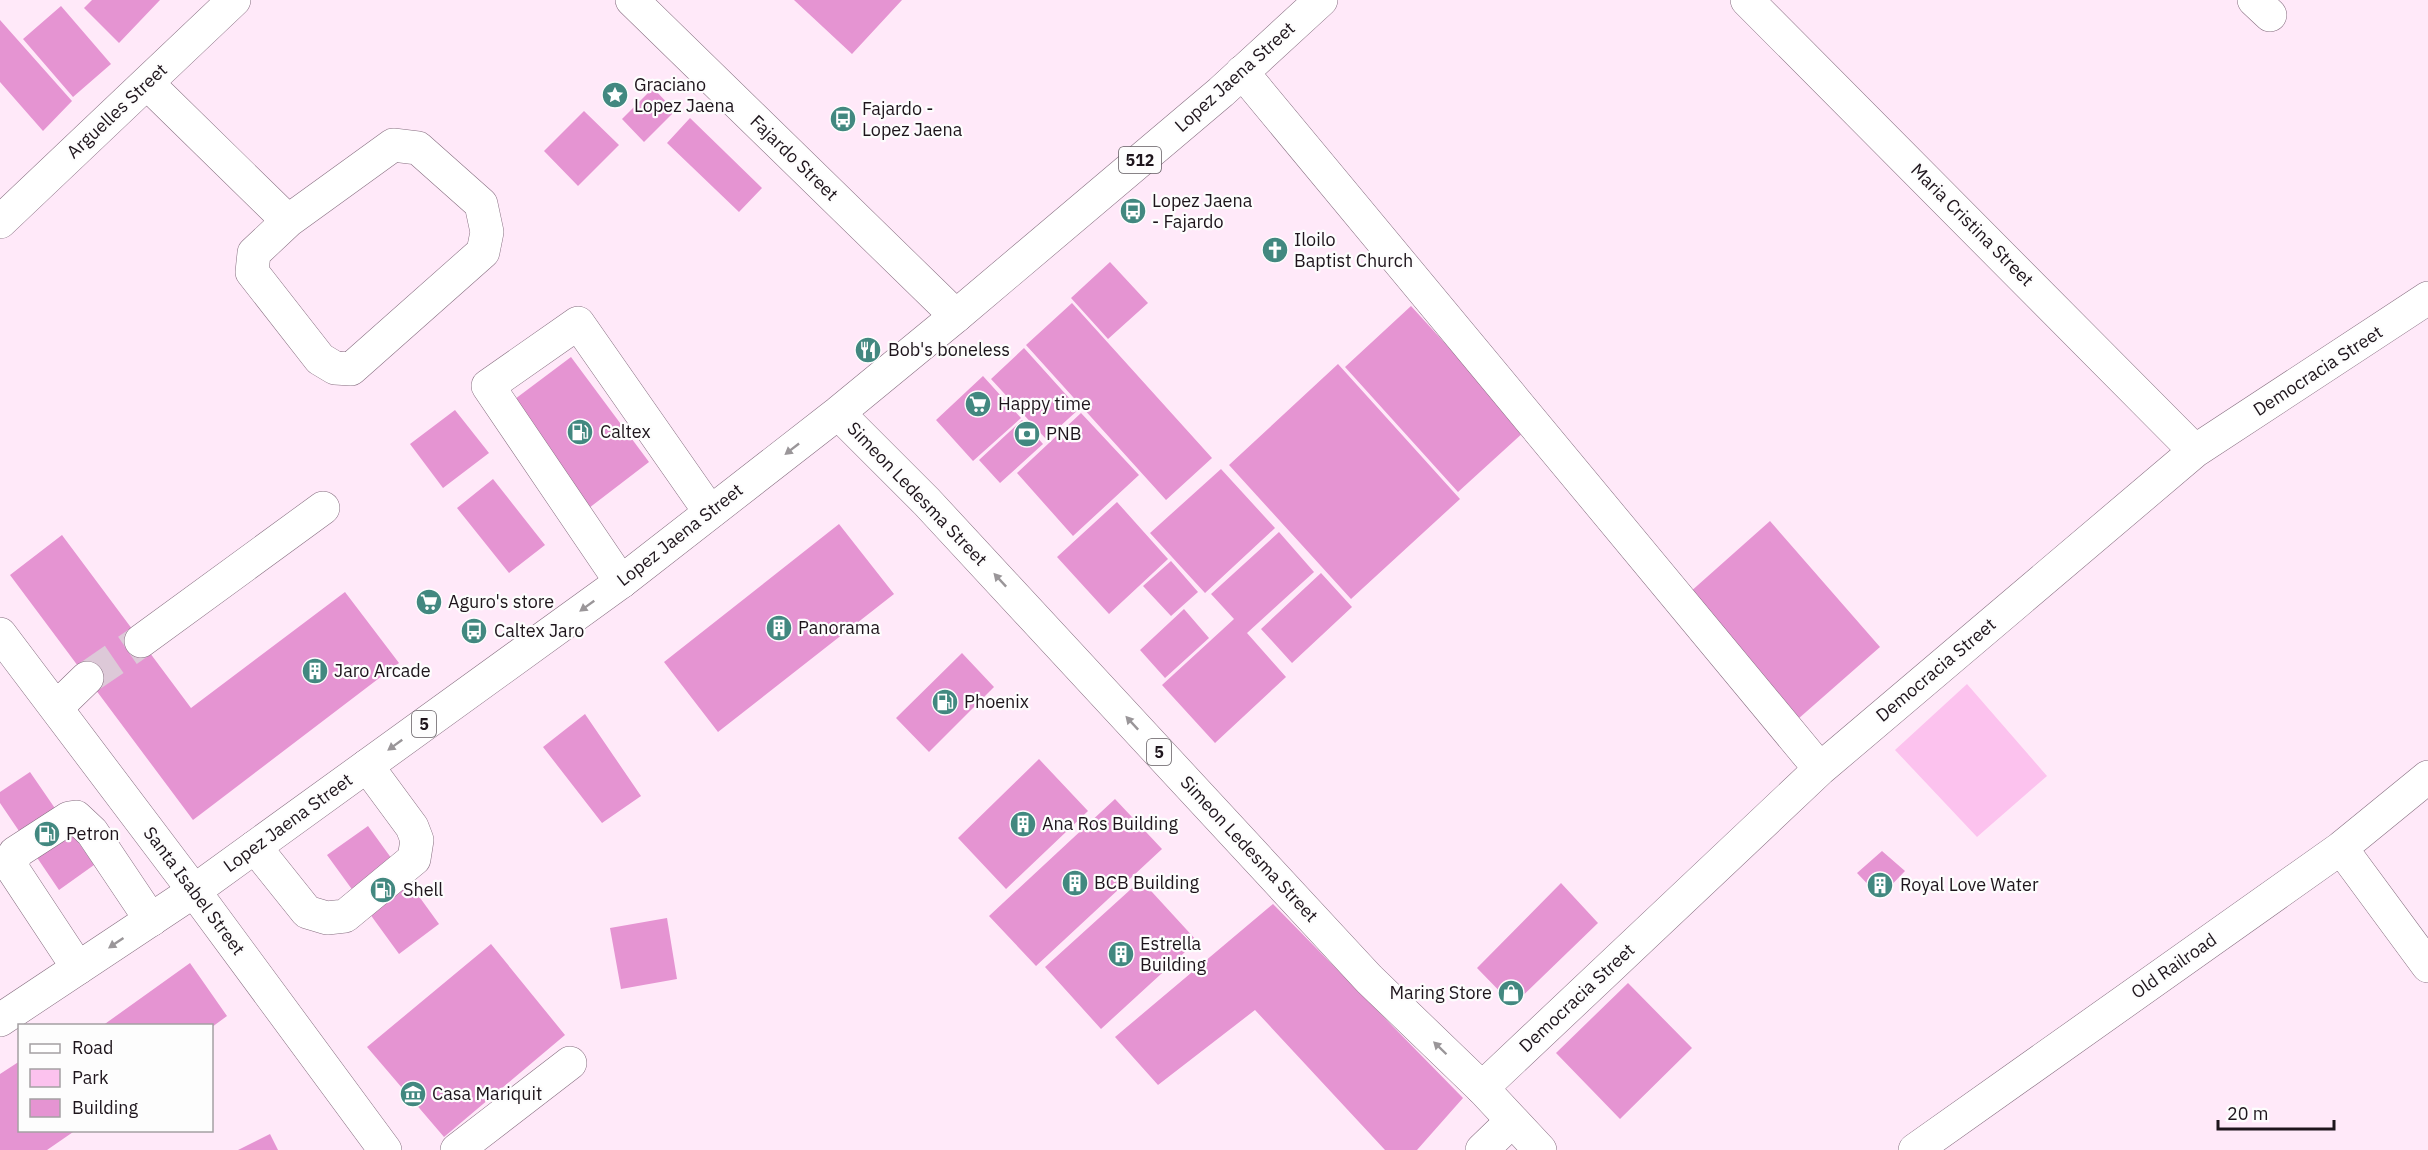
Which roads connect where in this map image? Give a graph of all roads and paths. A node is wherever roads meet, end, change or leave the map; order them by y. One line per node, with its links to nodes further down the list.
1 (234, 0): 6 (street, Arguelles Street)
2 (632, 0): 10 (street, Fajardo Street)
3 (1321, 0): 5 (street, Lopez Jaena Street / 512)
4 (1747, 0): 12 (street, Maria Cristina Street)
5 (1242, 72): 10 (street, Lopez Jaena Street / 512); 21 (street)
6 (147, 83): 7 (street); 8 (street, Arguelles Street)
7 (288, 221): 7 (street)
8 (0, 222)
9 (2428, 298): 12 (street, Democracia Street)
10 (956, 316): 11 (street, Lopez Jaena Street / 512)
11 (838, 413): 14 (street, Lopez Jaena Street / 5, one-way to 14); 31 (street, Simeon Ledesma Street / 5, one-way to 11)
12 (2195, 451): 21 (street, Democracia Street)
13 (323, 508): 17 (street)
14 (710, 512): 15 (street, Lopez Jaena Street / 5); 15 (street)
15 (621, 582): 20 (street, Lopez Jaena Street / 5, one-way to 20)
16 (0, 634): 19 (street, Santa Isabel Street)
17 (141, 641)
18 (87, 678): 19 (street)
19 (56, 708): 25 (street, Santa Isabel Street)
20 (367, 766): 23 (street, Lopez Jaena Street / 5); 23 (street)
21 (1820, 769): 31 (street, Democracia Street)
22 (2428, 777): 24 (street, Old Railroad)
23 (255, 847): 25 (street, Lopez Jaena Street / 5)
24 (2341, 848): 27 (street); 37 (street, Old Railroad)
25 (194, 891): 26 (street, Lopez Jaena Street / 5); 33 (street, Santa Isabel Street)
26 (151, 920): 28 (street, Lopez Jaena Street / 5, one-way to 28); 28 (street)
27 (2428, 966)
28 (78, 968): 29 (street, Lopez Jaena Street / 5)
29 (0, 1020)
30 (570, 1063): 34 (street)
31 (1482, 1088): 32 (street, Simeon Ledesma Street / 5)
32 (1512, 1121): 35 (street); 36 (street, Simeon Ledesma Street / 5)
33 (385, 1150)
34 (457, 1150)
35 (1482, 1150)
36 (1540, 1150)
37 (1916, 1150)

